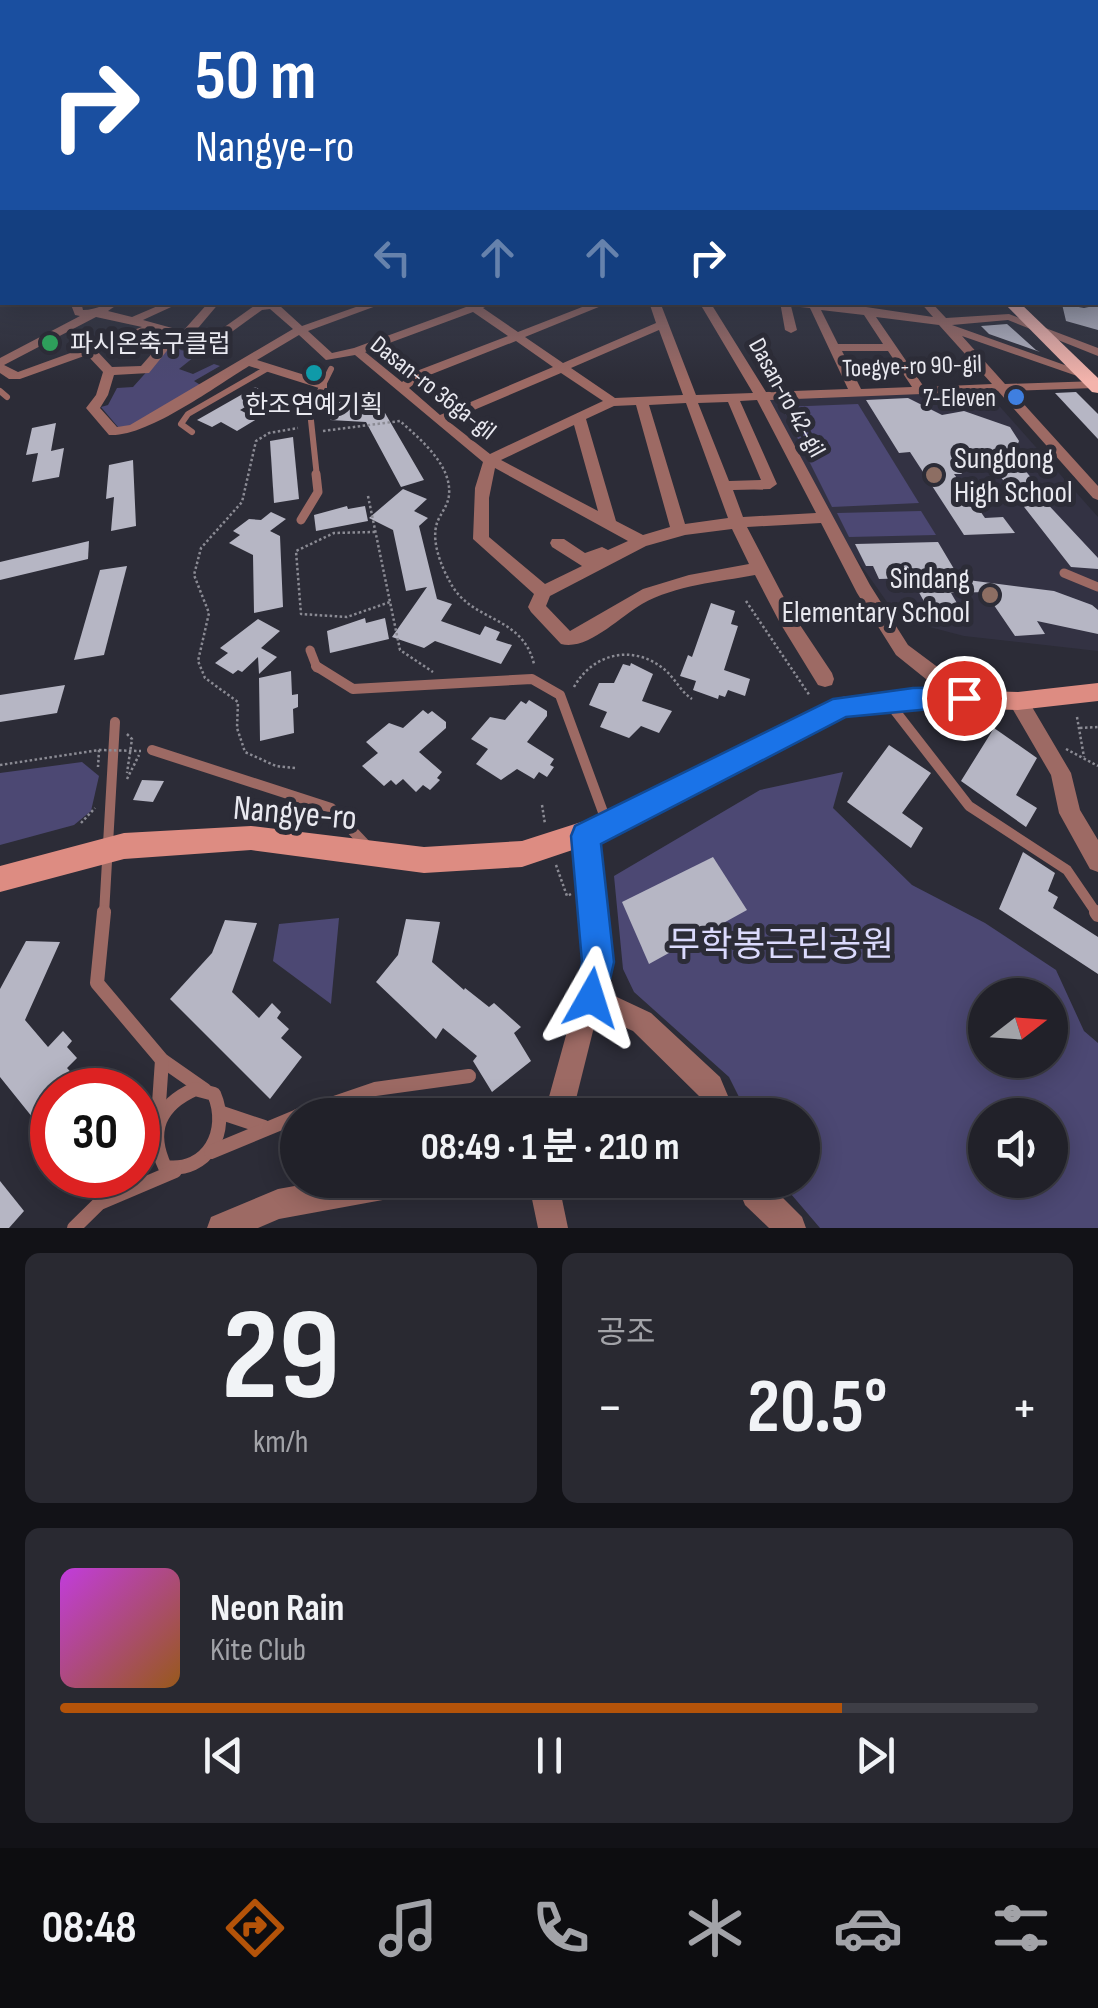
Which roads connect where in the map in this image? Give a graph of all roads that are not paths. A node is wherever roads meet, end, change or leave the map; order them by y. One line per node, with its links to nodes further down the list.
1 (76, 305): 19 (street)
2 (110, 305): 19 (street)
3 (170, 305): 20 (street)
4 (185, 305): 26 (street)
5 (210, 305): 26 (street)
6 (271, 305): 26 (street)
7 (276, 305): 24 (street, Dasan-ro 36ga-gil)
8 (373, 305): 24 (street)
9 (470, 305): 27 (street); 30 (street)
10 (598, 305): 27 (street)
11 (655, 305): 21 (street)
12 (706, 305): 46 (street, Dasan-ro 42-gil)
13 (787, 305): 25 (street)
14 (819, 305): 28 (street)
15 (827, 305): 18 (street)
16 (928, 305): 22 (street)
17 (1013, 305): 23 (main road)
18 (866, 310): 22 (street); 29 (street)
19 (94, 314): 20 (street); 36 (street)
20 (132, 321): 26 (street)
21 (662, 325): 37 (street); 48 (street)
22 (948, 325): 23 (street); 40 (street); 43 (street)
23 (1036, 327): 32 (street); 40 (main road)
24 (300, 330): 33 (street); 34 (street, Dasan-ro 36ga-gil)
25 (791, 330)
26 (168, 332): 31 (street); 39 (street)
27 (516, 336): 37 (street); 42 (street)
28 (834, 347): 29 (street); 45 (street)
29 (891, 348): 44 (street)
30 (357, 350): 34 (street, Dasan-ro 36ga-gil); 35 (street, Dasan-ro 36ga-gil)
31 (90, 351): 36 (street); 39 (street)
32 (1098, 352)
33 (250, 362): 38 (street); 39 (street)
34 (331, 363): 35 (street); 41 (lane)
35 (372, 363): 42 (street, Dasan-ro 36ga-gil)
36 (0, 366)
37 (562, 366): 50 (street); 52 (street)
38 (268, 368): 41 (street); 53 (lane)
39 (109, 371)
40 (1092, 382): 43 (street, Toegye-ro 90-gil)
41 (324, 385): 58 (lane)
42 (402, 388): 52 (street, Dasan-ro 36ga-gil)
43 (1002, 388): 44 (street, Toegye-ro 90-gil); 56 (street)
44 (920, 390): 45 (street, Toegye-ro 90-gil)
45 (856, 392): 46 (street, Toegye-ro 90-gil)
46 (762, 395): 47 (street, Toegye-ro 90-gil); 57 (street, Dasan-ro 42-gil)
47 (732, 396): 48 (street, Toegye-ro 90-gil); 55 (street)
48 (690, 399): 49 (street, Toegye-ro 90-gil); 55 (street)
49 (641, 400): 50 (street, Toegye-ro 90-gil); 61 (street)
50 (612, 402): 51 (street, Toegye-ro 90-gil)
51 (579, 418): 54 (street, Toegye-ro 90-gil); 59 (street)
52 (438, 420): 54 (street, Dasan-ro 36ga-gil)
53 (192, 432)
54 (492, 459): 59 (street); 67 (street)
55 (725, 486): 60 (street)
56 (1098, 495)
57 (825, 518): 60 (street); 71 (street, Dasan-ro 42-gil)
58 (301, 520)
59 (609, 524): 62 (street)
60 (740, 524): 61 (street); 64 (street)
61 (680, 532): 62 (street)
62 (637, 540): 63 (street); 67 (street)
63 (558, 543)
64 (758, 568): 67 (street); 69 (street)
65 (1064, 573): 66 (lane)
66 (1098, 587)
67 (544, 592)
68 (310, 650): 76 (lane)
69 (826, 680)
70 (1098, 692): 73 (main road, Nangye-ro)
71 (964, 698): 72 (main road, Nangye-ro); 73 (main road, Nangye-ro)
72 (888, 701): 76 (main road, Nangye-ro); 81 (lane)
73 (1018, 701): 79 (street)
74 (115, 722): 77 (lane)
75 (146, 750): 78 (lane)
76 (596, 831): 78 (main road, Nangye-ro); 82 (street)
77 (110, 850): 78 (main road, Nangye-ro); 80 (main road, Nangye-ro); 83 (lane)
78 (374, 854)
79 (1098, 861)
80 (0, 879)
81 (1098, 915)
82 (591, 998): 88 (street); 89 (street)
83 (162, 1060): 85 (lane); 86 (lane)
84 (469, 1076): 87 (lane)
85 (206, 1090): 90 (lane); 91 (lane)
86 (160, 1091)
87 (348, 1098)
88 (563, 1098)
89 (715, 1098)
90 (222, 1114): 93 (lane); 94 (lane)
91 (160, 1118)
92 (280, 1121): 93 (lane)
93 (264, 1127): 94 (lane)
94 (208, 1153): 96 (lane)
95 (160, 1159): 96 (lane)
96 (175, 1170): 101 (lane)
97 (106, 1198): 101 (lane)
98 (311, 1198): 103 (street)
99 (547, 1198): 104 (street)
100 (760, 1198): 105 (street)
101 (102, 1202): 102 (lane)
102 (74, 1228)
103 (222, 1228)
104 (553, 1228)
105 (791, 1228)

